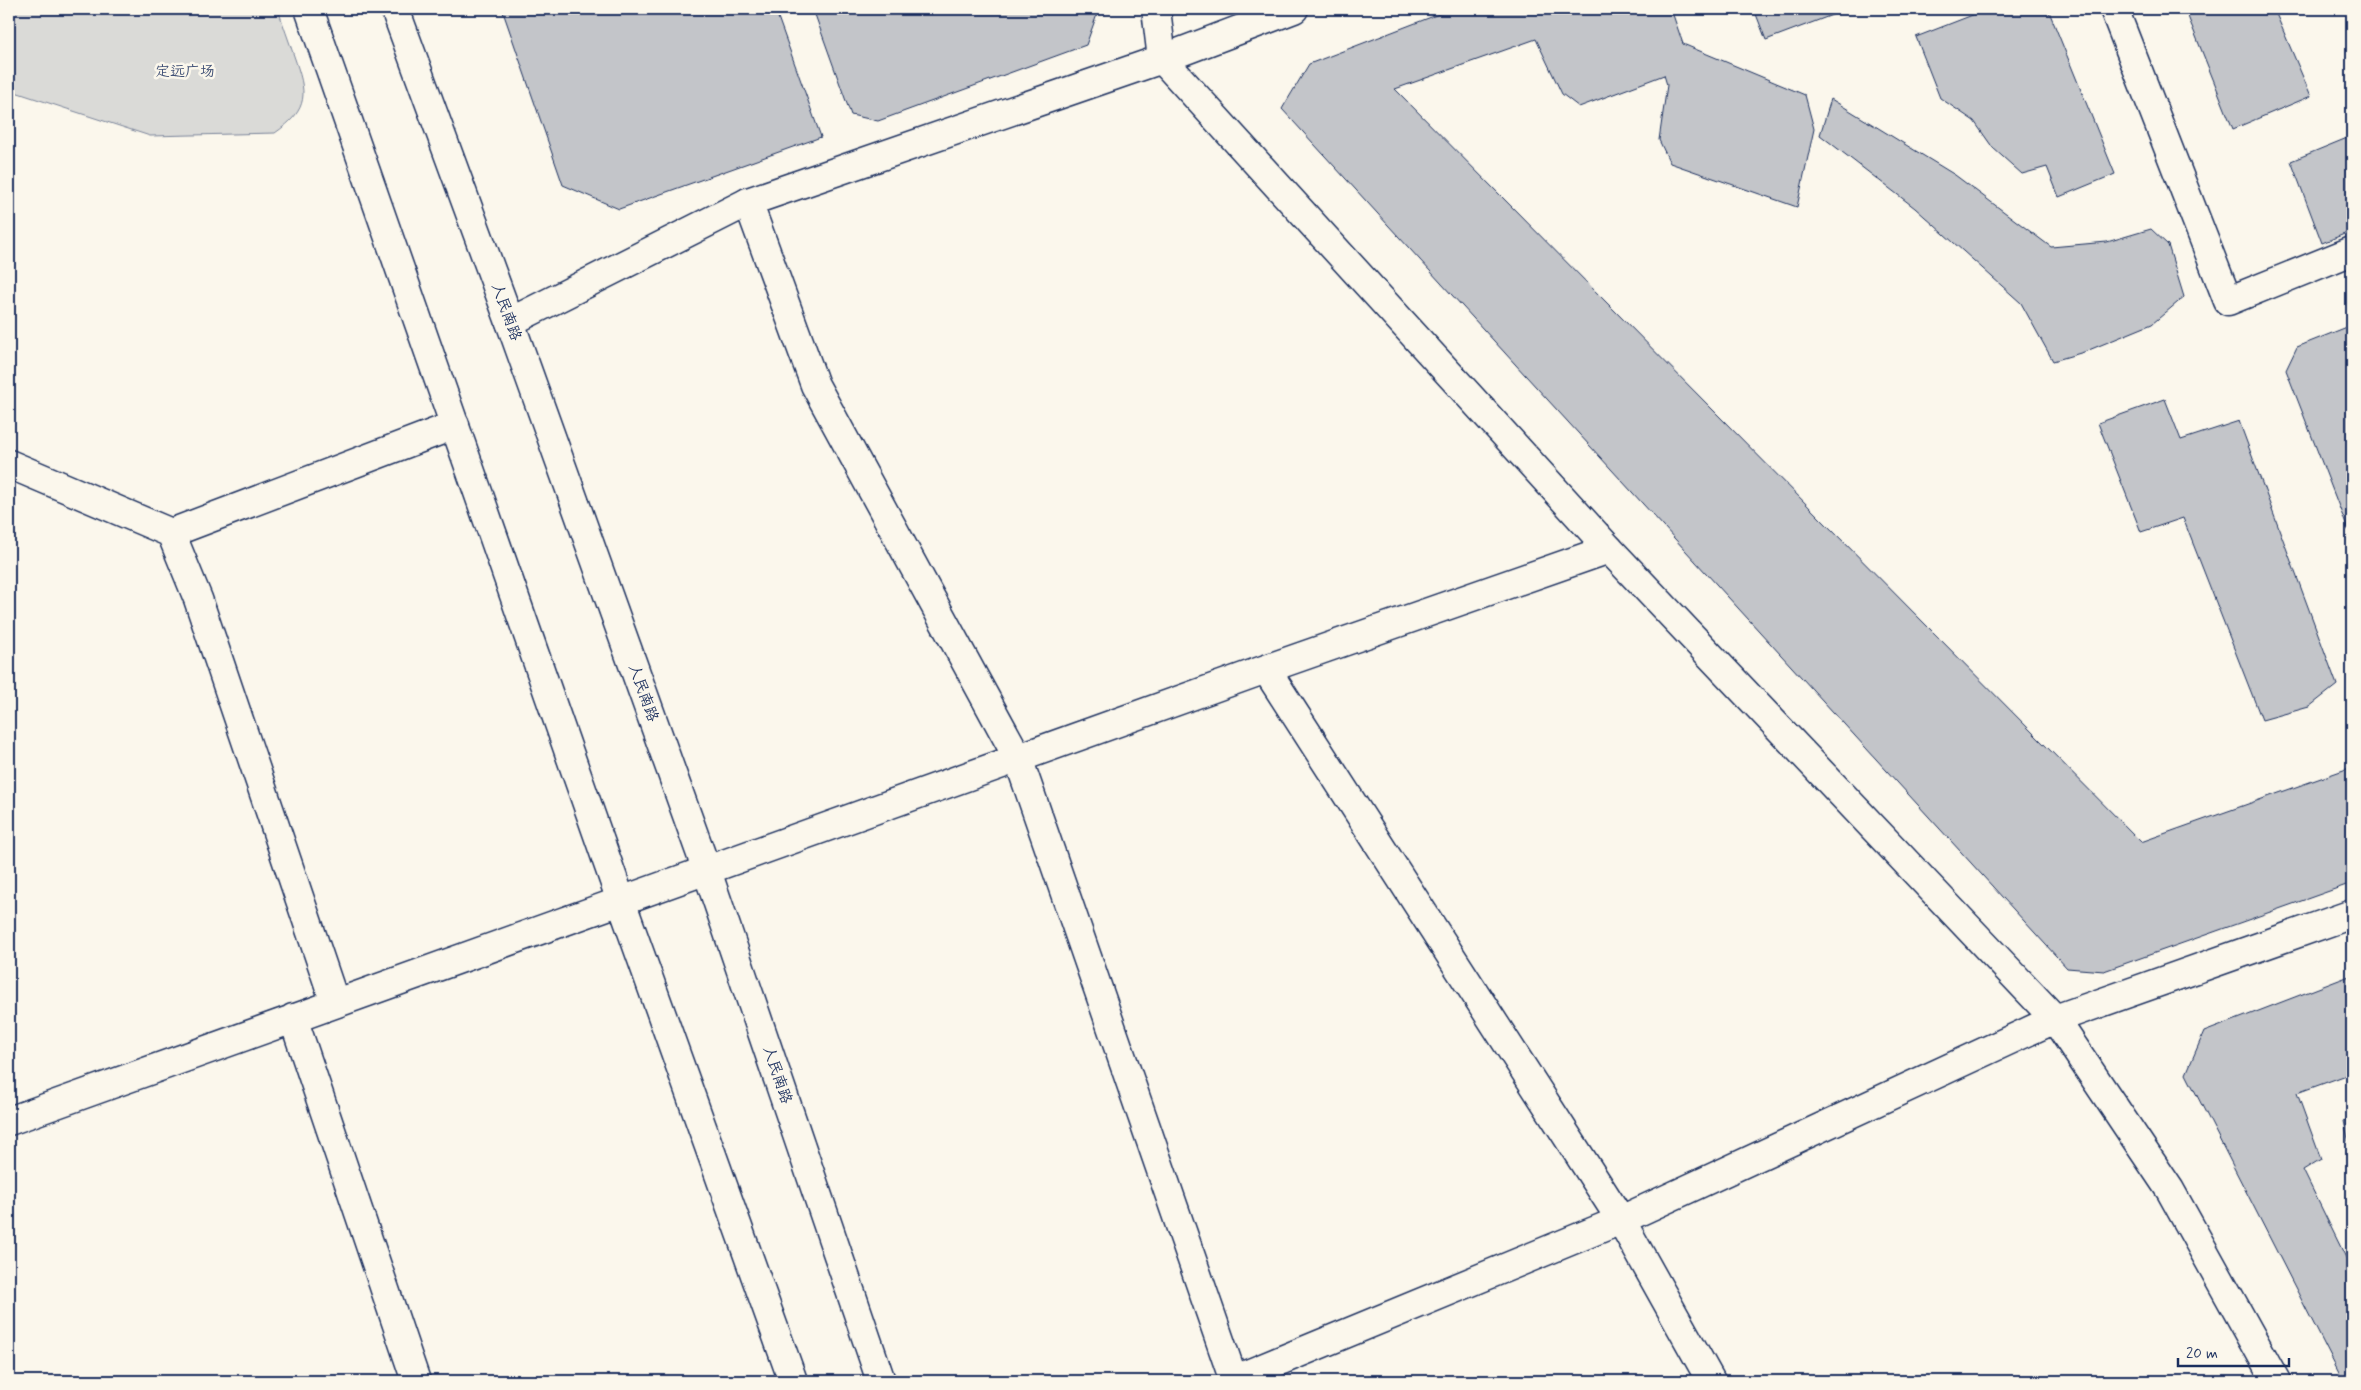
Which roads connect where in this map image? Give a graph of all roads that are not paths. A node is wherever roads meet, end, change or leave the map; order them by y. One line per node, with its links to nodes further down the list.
1 (309, 9): 10 (street)
2 (394, 9): 9 (street, 人民南路)
3 (1156, 9): 6 (street)
4 (1294, 9): 6 (street)
5 (2114, 9): 8 (street)
6 (1162, 59): 7 (street); 13 (street)
7 (748, 202): 9 (street); 15 (street)
8 (2352, 251)
9 (510, 322): 16 (street, 人民南路)
10 (454, 425): 12 (street); 17 (street)
11 (9, 464): 12 (street)
12 (171, 533): 19 (street)
13 (1609, 549): 14 (street); 21 (street)
14 (1266, 669): 15 (street); 23 (street)
15 (1018, 758): 16 (street); 27 (street)
16 (707, 871): 17 (street); 26 (street, 人民南路)
17 (621, 901): 19 (street); 25 (street)
18 (2352, 914): 21 (street)
19 (335, 1003): 20 (street)
20 (293, 1018): 22 (street); 24 (street)
21 (2054, 1019): 23 (street); 29 (street)
22 (9, 1121)
23 (1621, 1220): 27 (street); 28 (street)
24 (416, 1381)
25 (793, 1381)
26 (881, 1381)
27 (1233, 1381)
28 (1711, 1381)
29 (2276, 1381)

